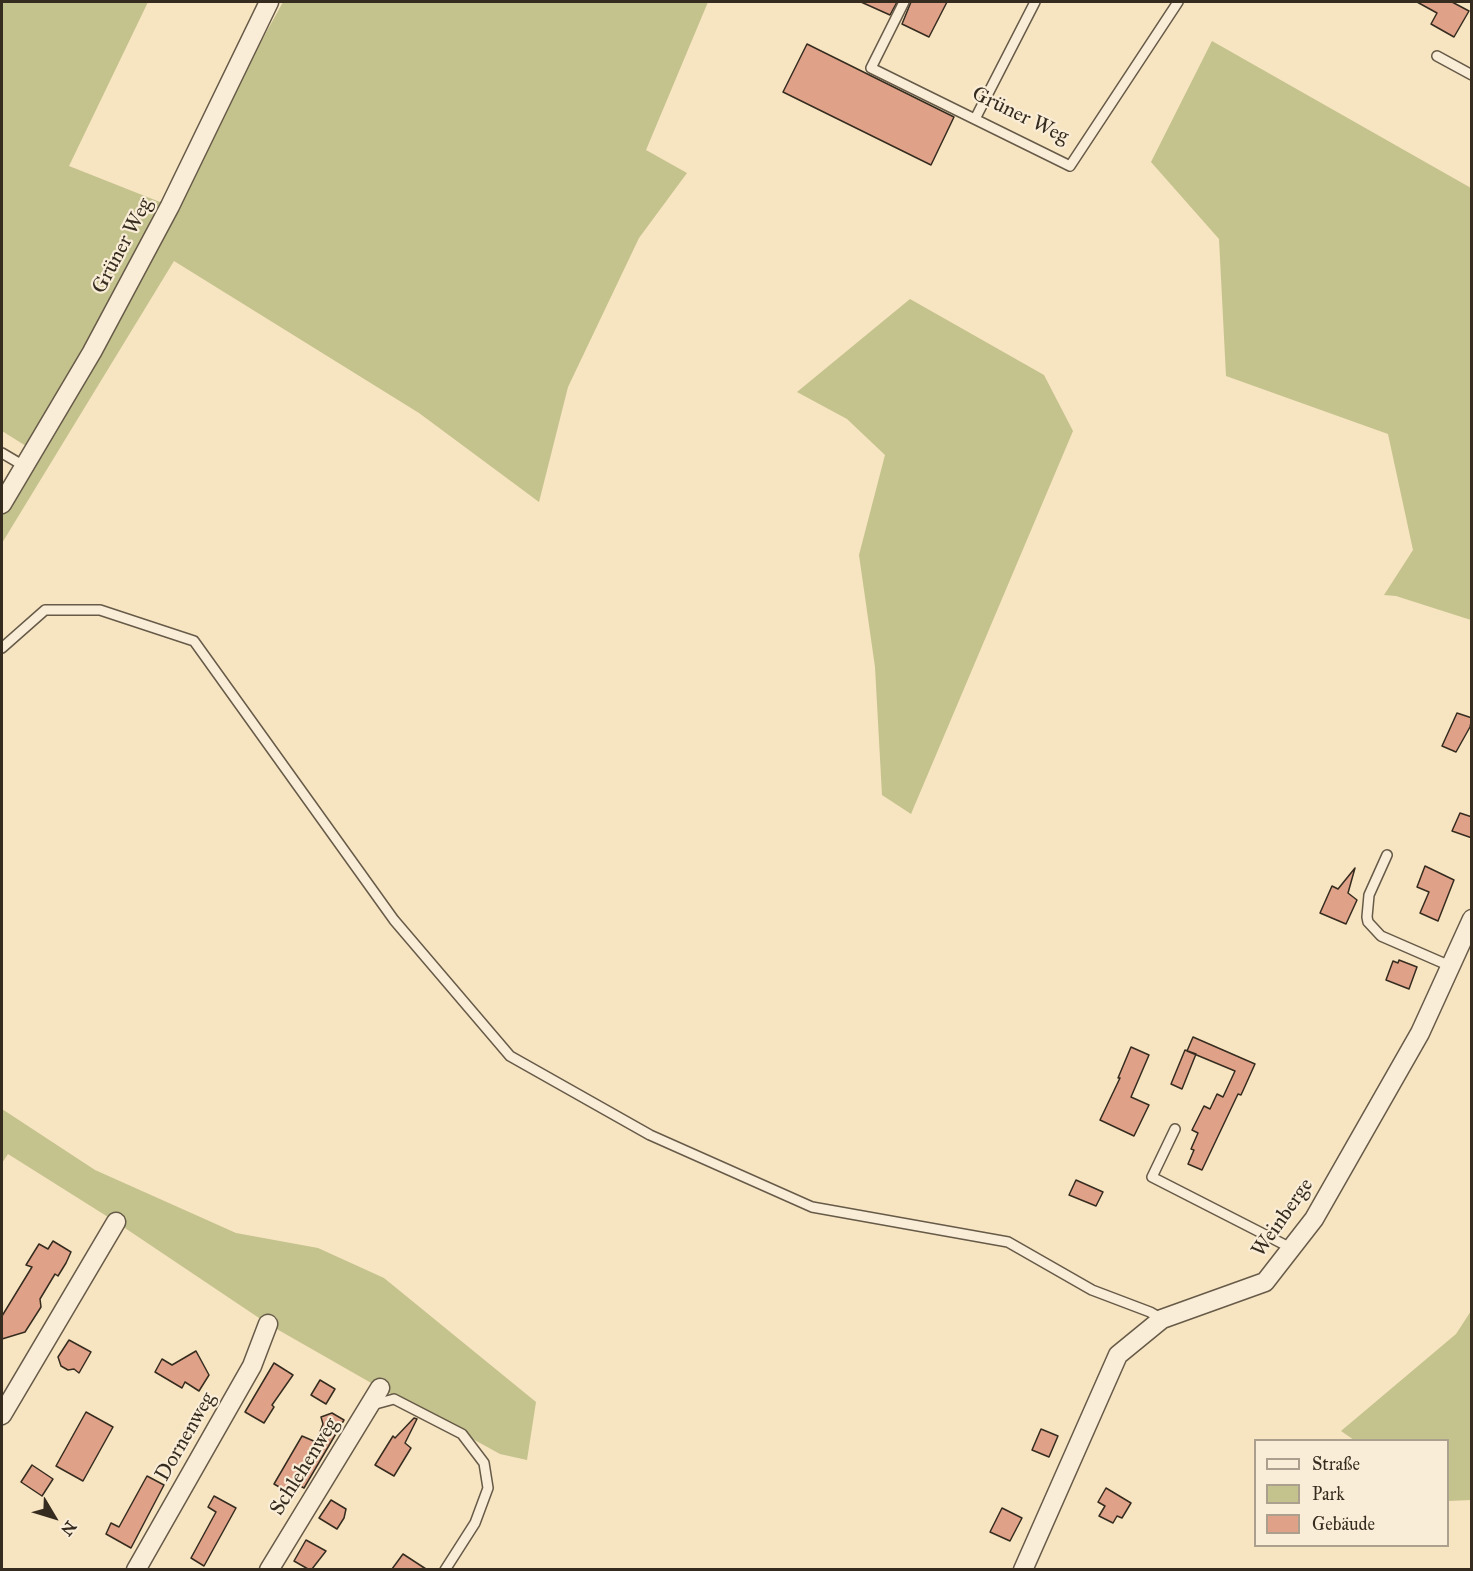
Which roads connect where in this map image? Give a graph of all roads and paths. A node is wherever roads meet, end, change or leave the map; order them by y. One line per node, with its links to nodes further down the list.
1 (269, 2): 9 (street, Grüner Weg)
2 (904, 2): 7 (lane, Grüner Weg)
3 (1035, 2): 7 (lane)
4 (1178, 2): 7 (lane, Grüner Weg)
5 (1437, 56): 6 (lane)
6 (1472, 75)
7 (975, 119)
8 (2, 453): 9 (lane)
9 (24, 466): 10 (street, Grüner Weg)
10 (2, 504)
11 (2, 648): 18 (lane)
12 (1387, 855): 14 (lane)
13 (1472, 919): 14 (street, Weinberge)
14 (1450, 966): 17 (street, Weinberge)
15 (1175, 1129): 17 (lane)
16 (116, 1222): 22 (street)
17 (1292, 1248): 18 (street, Weinberge)
18 (1161, 1319): 26 (street, Weinberge)
19 (268, 1324): 23 (street, Dornenweg)
20 (380, 1389): 21 (street, Schlehenweg)
21 (369, 1406): 24 (street, Schlehenweg); 25 (lane)
22 (2, 1415)
23 (136, 1569)
24 (268, 1569)
25 (445, 1569)
26 (1023, 1569)

